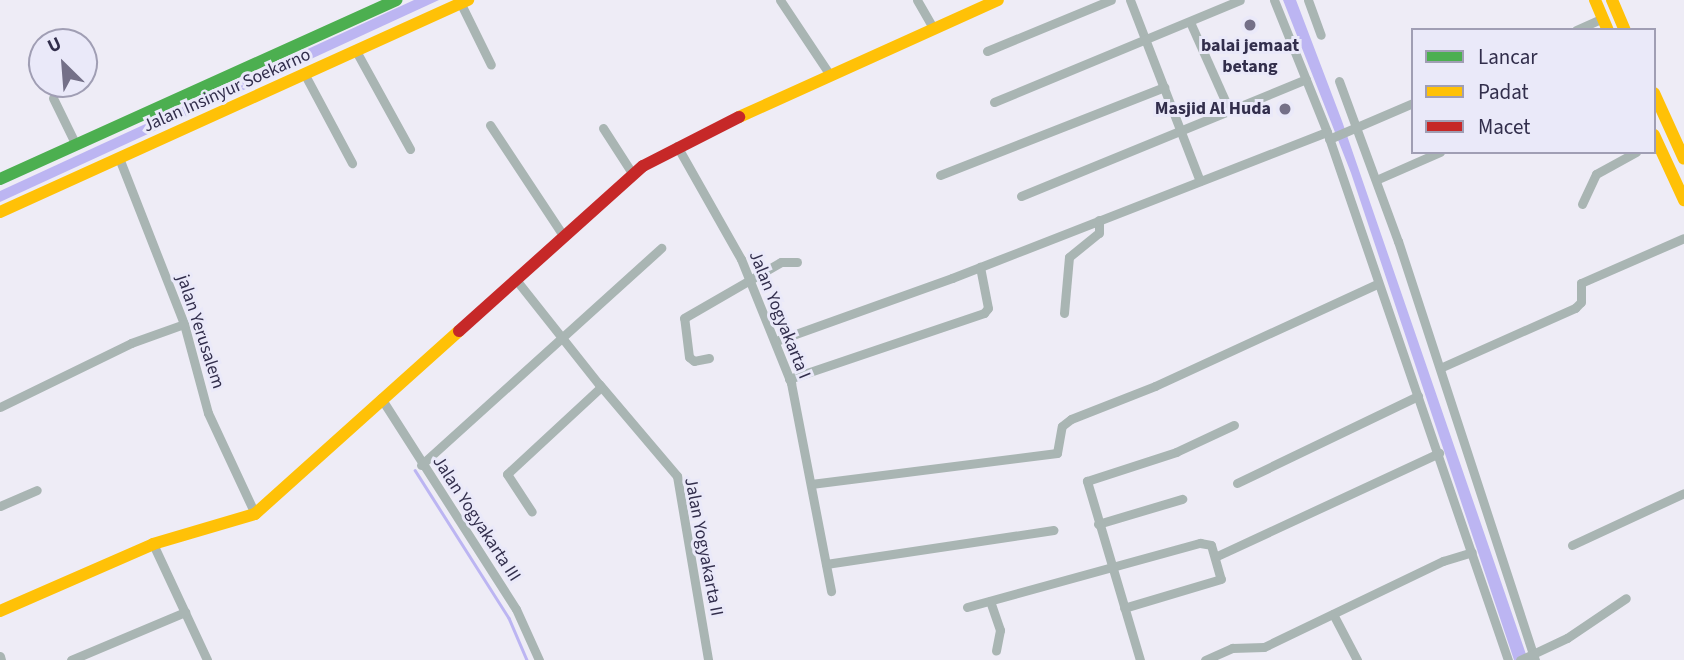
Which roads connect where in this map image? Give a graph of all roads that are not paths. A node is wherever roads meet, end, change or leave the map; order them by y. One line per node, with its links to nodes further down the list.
1 (397, 0): 13 (main road, Jalan Insinyur Soekarno)
2 (780, 0): 25 (street)
3 (917, 0): 16 (street)
4 (993, 0): 16 (main road)
5 (1111, 0): 22 (street)
6 (1130, 0): 20 (street)
7 (1240, 0): 14 (street)
8 (1274, 0): 26 (street)
9 (1308, 0): 19 (street)
10 (1595, 0): 15 (main road)
11 (1612, 0): 18 (main road)
12 (462, 1): 21 (main road, Jalan Insinyur Soekarno); 23 (street)
13 (373, 5): 40 (main road, Jalan Insinyur Soekarno)
14 (1190, 22): 20 (street); 33 (street)
15 (1606, 24): 17 (street)
16 (933, 28): 25 (main road)
17 (1586, 28)
18 (1624, 28)
19 (1321, 35)
20 (1146, 40): 28 (street); 31 (street)
21 (356, 51): 24 (main road, Jalan Insinyur Soekarno); 42 (street)
22 (987, 51)
23 (491, 65)
24 (305, 75): 45 (main road, Jalan Insinyur Soekarno); 47 (street)
25 (830, 75): 41 (main road)
26 (1306, 79): 33 (street); 38 (street)
27 (1339, 81): 36 (street)
28 (1164, 87): 37 (street); 49 (street)
29 (1656, 97): 46 (main road)
30 (53, 98): 40 (street)
31 (994, 102)
32 (1411, 104): 36 (street)
33 (1230, 112): 37 (street)
34 (489, 125): 58 (street)
35 (603, 128): 48 (street)
36 (1353, 129): 38 (street); 51 (street)
37 (1181, 132): 52 (street); 53 (street)
38 (1331, 136): 52 (street); 65 (street)
39 (1656, 142): 54 (main road)
40 (76, 145): 50 (main road, Jalan Insinyur Soekarno)
41 (677, 146): 48 (main road); 63 (street, Jalan Yogyakarta I)
42 (410, 149)
43 (1435, 154): 51 (street)
44 (1632, 154): 55 (street)
45 (119, 158): 56 (main road, Jalan Insinyur Soekarno); 67 (street, jalan Yerusalem)
46 (1684, 159)
47 (352, 163)
48 (632, 173): 58 (main road)
49 (940, 174)
50 (0, 180)
51 (1376, 180): 71 (street)
52 (1200, 181): 57 (street)
53 (1021, 196)
54 (1684, 200)
55 (1583, 204)
56 (0, 212)
57 (1099, 220): 62 (street); 66 (street)
58 (564, 237): 64 (main road)
59 (1684, 238): 71 (street)
60 (661, 248): 68 (street)
61 (797, 262): 63 (street)
62 (980, 267): 69 (street); 72 (street)
63 (750, 279): 69 (street, Jalan Yogyakarta I); 70 (street)
64 (517, 281): 68 (street, Jalan Yogyakarta II); 75 (main road)
65 (1377, 284): 74 (street); 81 (street)
66 (1064, 313)
67 (184, 324): 76 (street); 87 (street, jalan Yerusalem)
68 (564, 337): 73 (street, Jalan Yogyakarta II); 79 (street)
69 (776, 341): 72 (street, Jalan Yogyakarta I)
70 (709, 358)
71 (1440, 368): 105 (street)
72 (789, 379): 81 (street, Jalan Yogyakarta I)
73 (598, 382): 86 (street); 109 (street, Jalan Yogyakarta II)
74 (1418, 396): 78 (street); 80 (street)
75 (382, 398): 79 (street, Jalan Yogyakarta III); 87 (main road)
76 (0, 407)
77 (1234, 425): 88 (street)
78 (1439, 453): 92 (street); 93 (street)
79 (421, 465): 108 (street, Jalan Yogyakarta III)
80 (1237, 483)
81 (811, 484): 94 (street, Jalan Yogyakarta I)
82 (37, 490): 85 (street)
83 (1684, 493): 91 (street)
84 (1182, 499): 88 (street)
85 (0, 506)
86 (532, 512)
87 (255, 514): 90 (main road)
88 (1098, 524): 95 (street)
89 (1053, 530): 94 (street)
90 (153, 544): 101 (main road); 102 (street)
91 (1572, 545)
92 (1472, 552): 103 (street); 113 (street)
93 (1217, 556): 95 (street); 100 (street)
94 (826, 564): 96 (street, Jalan Yogyakarta I)
95 (1111, 568): 98 (street); 100 (street)
96 (831, 591)
97 (1626, 598): 105 (street)
98 (990, 601): 99 (street); 104 (street)
99 (967, 607)
100 (1124, 608): 110 (street)
101 (0, 611)
102 (185, 612): 106 (street); 107 (street)
103 (1333, 614): 111 (street); 112 (street)
104 (996, 650)
105 (1529, 658)
106 (71, 660)
107 (207, 660)
108 (539, 660)
109 (708, 660)
110 (1140, 660)
111 (1205, 660)
112 (1357, 660)
113 (1508, 660)

